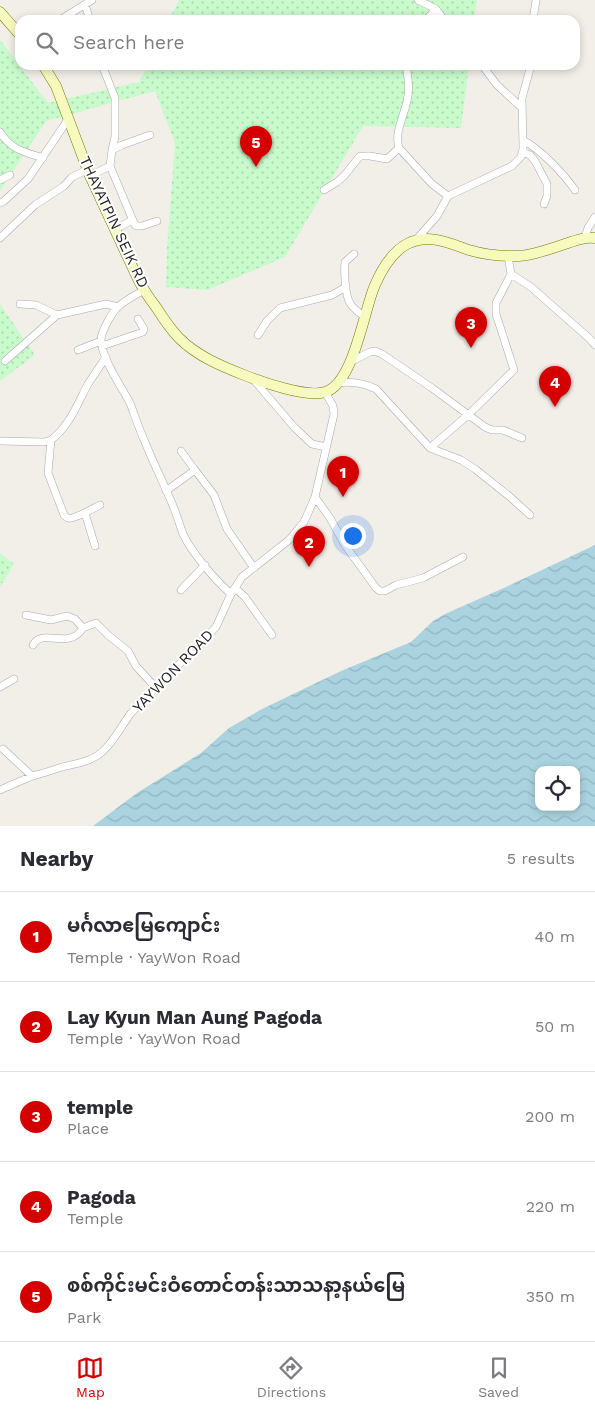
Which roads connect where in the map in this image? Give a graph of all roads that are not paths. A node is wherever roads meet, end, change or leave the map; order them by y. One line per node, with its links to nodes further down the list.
1 (92, 0): 4 (street)
2 (418, 0): 5 (street)
3 (536, 0): 11 (street)
4 (85, 5): 7 (street); 8 (street)
5 (436, 8): 9 (street); 10 (street)
6 (0, 12): 12 (street)
7 (68, 15)
8 (88, 15)
9 (430, 15)
10 (441, 15)
11 (533, 15)
12 (15, 29)
13 (46, 70): 19 (street, THAYATPIN SEIK RD)
14 (104, 70): 24 (street)
15 (407, 70): 23 (street)
16 (486, 70): 18 (street)
17 (530, 70): 18 (street)
18 (522, 108): 22 (street)
19 (69, 118): 26 (street); 28 (street, THAYATPIN SEIK RD)
20 (0, 132): 26 (street)
21 (150, 136): 24 (street)
22 (523, 140): 25 (street); 32 (street)
23 (399, 148): 31 (street); 33 (street)
24 (112, 150): 27 (street)
25 (522, 152): 33 (street); 35 (street)
26 (43, 158): 34 (street)
27 (110, 166): 28 (street); 37 (street)
28 (89, 173): 39 (street, THAYATPIN SEIK RD); 41 (street)
29 (10, 175): 30 (street)
30 (0, 180)
31 (324, 190)
32 (575, 190)
33 (448, 196): 42 (street)
34 (0, 203)
35 (544, 204)
36 (595, 217): 40 (street)
37 (133, 220): 38 (street); 39 (street)
38 (157, 221)
39 (115, 229): 47 (street, THAYATPIN SEIK RD)
40 (590, 237): 44 (street)
41 (0, 238)
42 (415, 241): 44 (street); 51 (street)
43 (354, 254): 46 (street)
44 (508, 256): 45 (street)
45 (511, 274): 55 (street); 63 (street)
46 (346, 287): 51 (street); 53 (street)
47 (144, 290): 49 (street); 60 (street, THAYATPIN SEIK RD)
48 (20, 304): 50 (street)
49 (118, 306): 50 (street); 54 (street)
50 (57, 315): 58 (street)
51 (365, 318): 59 (street)
52 (138, 319): 54 (street)
53 (258, 335)
54 (102, 343): 56 (street); 57 (street)
55 (595, 345)
56 (78, 350)
57 (106, 357): 65 (street); 71 (street)
58 (5, 361)
59 (350, 362): 61 (street); 63 (street)
60 (253, 379): 62 (street, THAYATPIN SEIK RD); 67 (street)
61 (338, 383): 62 (street); 68 (street)
62 (325, 392): 67 (street, YAYWON ROAD)
63 (468, 415): 64 (street); 68 (street)
64 (522, 438)
65 (51, 440): 66 (street); 74 (street)
66 (0, 441)
67 (326, 447): 72 (street, YAYWON ROAD)
68 (430, 448): 75 (street)
69 (181, 451): 70 (street)
70 (194, 470): 71 (street); 79 (street)
71 (166, 491): 78 (street)
72 (315, 496): 77 (street); 79 (street, YAYWON ROAD)
73 (100, 505): 74 (street)
74 (85, 513): 76 (street)
75 (530, 515)
76 (95, 546)
77 (463, 557)
78 (205, 565): 80 (street); 81 (street)
79 (254, 568): 81 (street, YAYWON ROAD)
80 (181, 590)
81 (233, 591): 84 (street); 88 (street, YAYWON ROAD)
82 (26, 615): 83 (street)
83 (83, 628): 85 (street); 88 (street)
84 (272, 635)
85 (32, 645)
86 (14, 679): 87 (street)
87 (0, 687)
88 (156, 688): 90 (street, YAYWON ROAD)
89 (3, 749): 90 (street)
90 (32, 776): 91 (street, YAYWON ROAD)
91 (0, 790)

